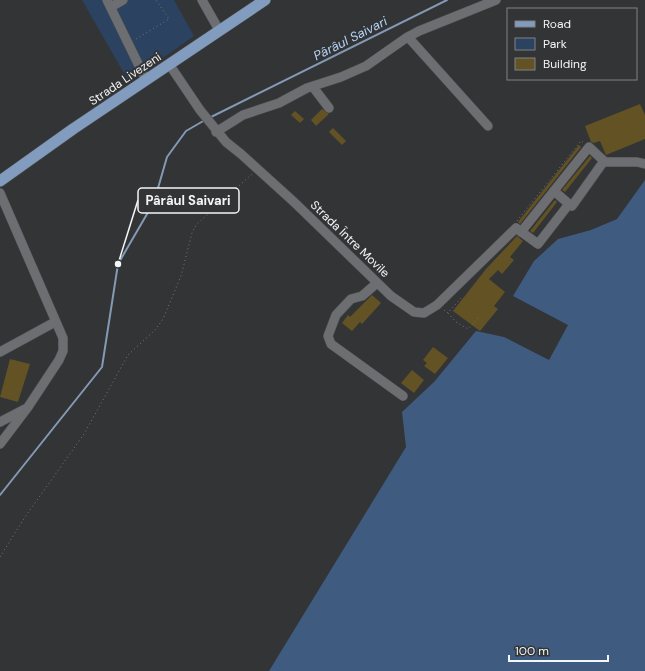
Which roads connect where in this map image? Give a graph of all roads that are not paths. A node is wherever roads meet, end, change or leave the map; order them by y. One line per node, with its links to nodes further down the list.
1 (123, 0): 5 (street)
2 (202, 0): 6 (street)
3 (265, 0): 6 (main road, Strada Livezeni)
4 (496, 0): 7 (street)
5 (109, 4): 9 (street)
6 (219, 30): 8 (main road, Strada Livezeni)
7 (408, 37): 10 (street); 12 (street)
8 (169, 64): 9 (main road, Strada Livezeni); 13 (street, Strada Între Movile)
9 (146, 80): 16 (main road, Strada Livezeni)
10 (313, 87): 11 (street); 13 (street)
11 (329, 108)
12 (488, 126)
13 (213, 129): 21 (street, Strada Între Movile)
14 (604, 161): 15 (street); 17 (street, Strada Între Movile); 19 (street)
15 (645, 164)
16 (0, 181)
17 (554, 191): 19 (street); 20 (street, Strada Între Movile)
18 (0, 193): 22 (street)
19 (569, 204): 20 (street)
20 (518, 230): 21 (street, Strada Între Movile)
21 (377, 283): 24 (street)
22 (55, 322): 23 (street); 25 (street)
23 (0, 352)
24 (403, 396)
25 (28, 407): 26 (street); 27 (street)
26 (0, 422)
27 (0, 444)

